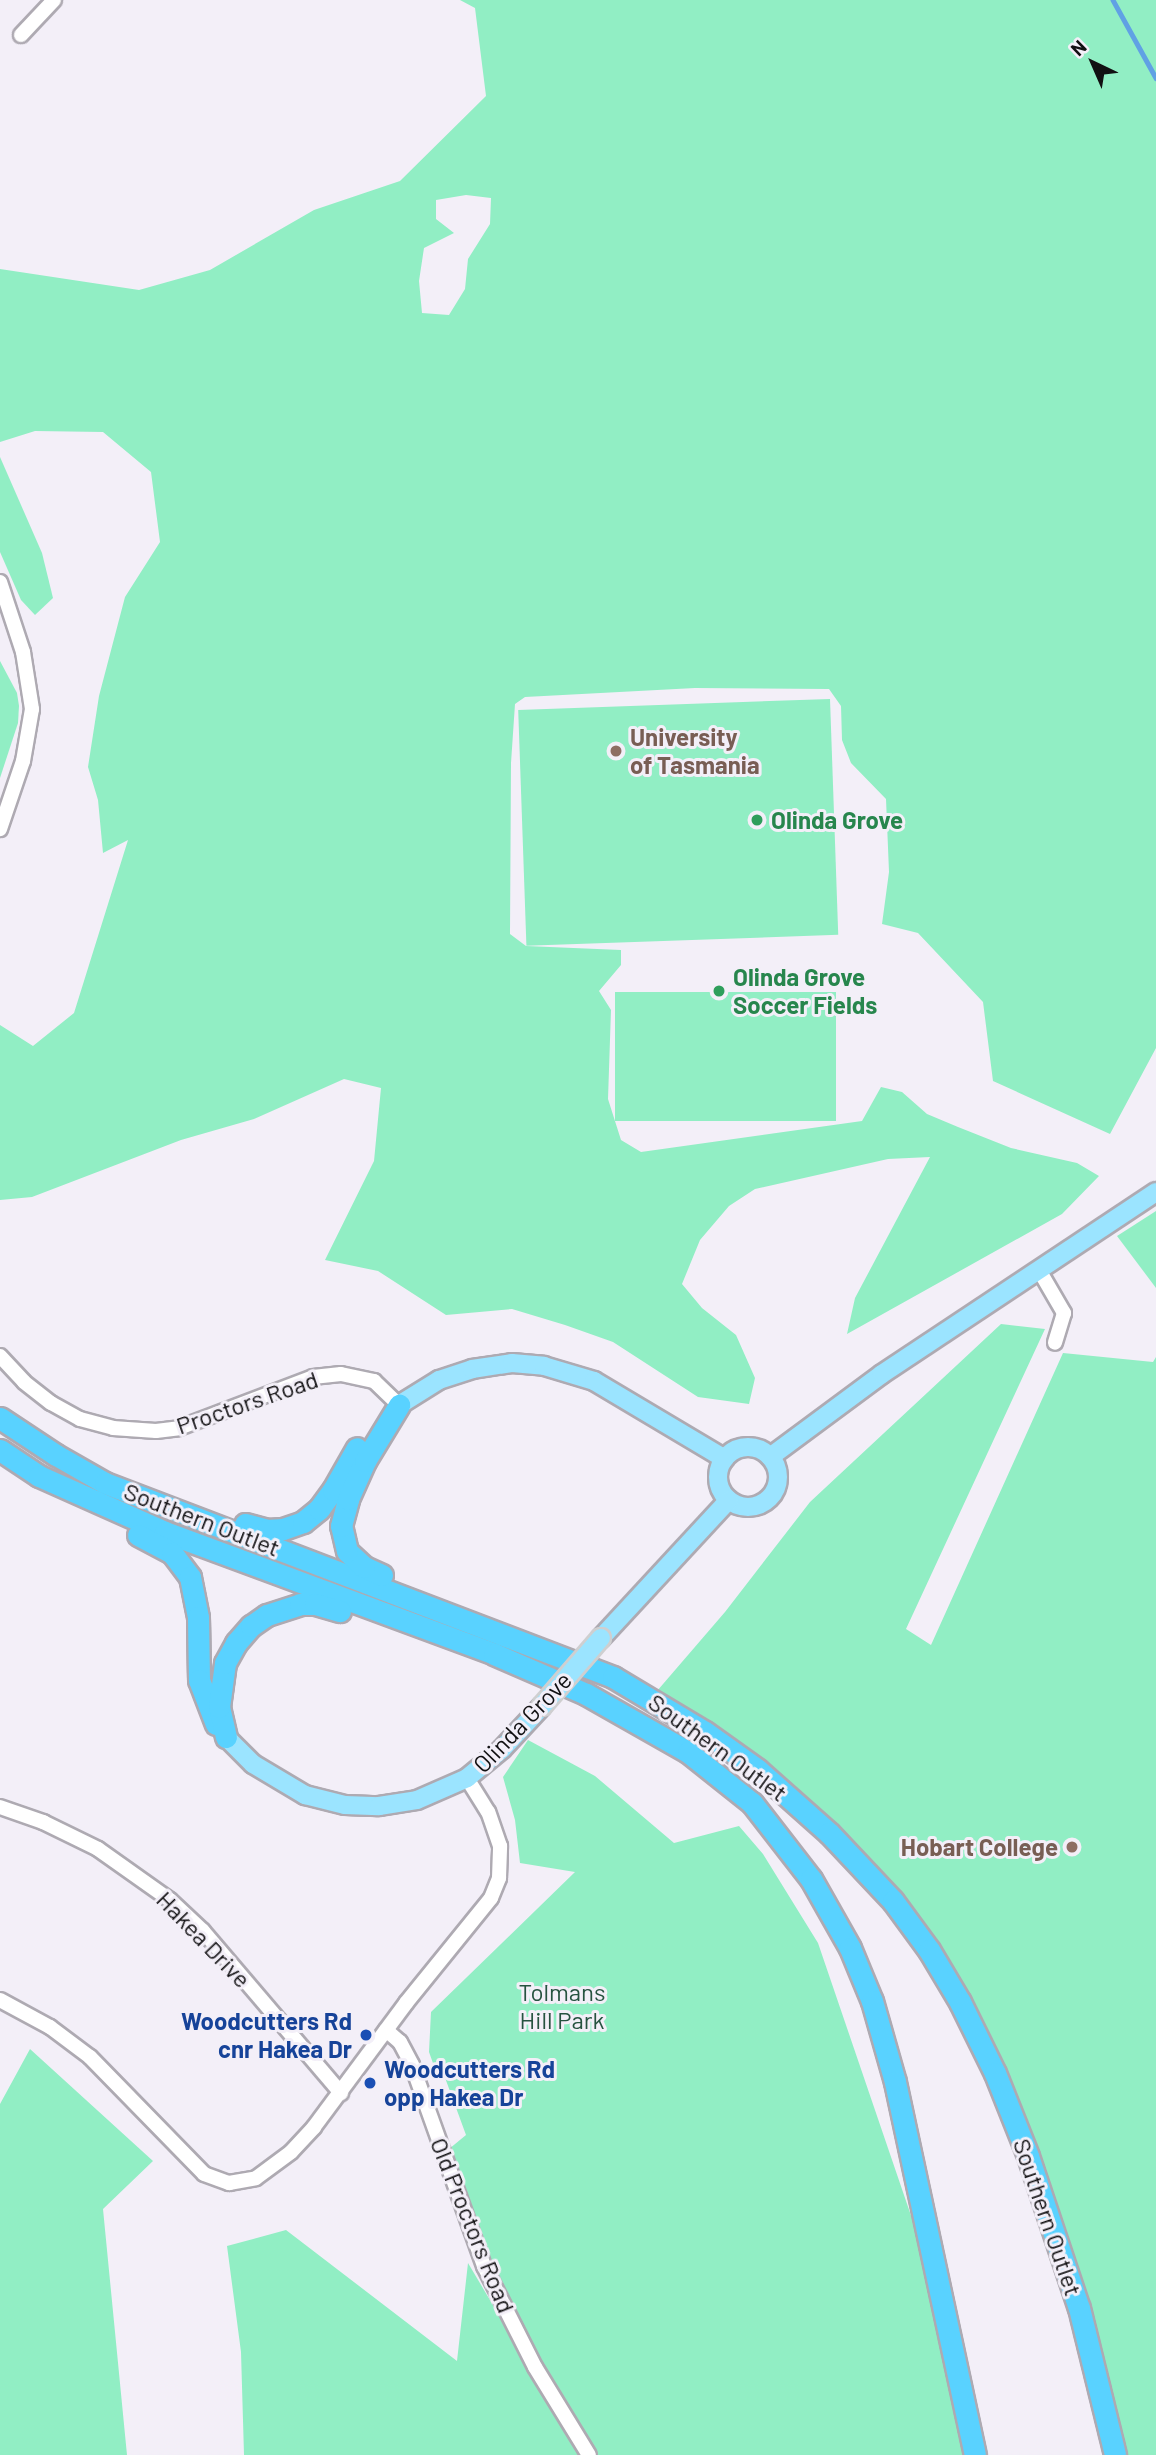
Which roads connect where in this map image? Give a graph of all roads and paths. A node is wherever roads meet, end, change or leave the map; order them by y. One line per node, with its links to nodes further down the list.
1 (54, 0): 2 (street)
2 (21, 35)
3 (0, 582): 4 (street)
4 (0, 830)
5 (1156, 1192): 6 (main road)
6 (1039, 1270): 7 (street); 13 (main road)
7 (1055, 1343)
8 (0, 1356): 9 (street, Proctors Road)
9 (399, 1405): 11 (highway); 14 (main road); 17 (highway)
10 (0, 1418): 11 (highway, Southern Outlet)
11 (37, 1443): 17 (highway, Southern Outlet)
12 (0, 1450): 15 (highway, Southern Outlet)
13 (770, 1457): 14 (main road); 16 (main road)
14 (725, 1459): 16 (main road)
15 (39, 1476): 18 (highway); 24 (highway, Southern Outlet)
16 (729, 1500): 19 (main road, Olinda Grove, bridge)
17 (705, 1732): 27 (highway, Southern Outlet)
18 (226, 1737): 19 (main road, Olinda Grove); 24 (highway)
19 (467, 1778): 22 (street)
20 (0, 1807): 23 (street, Hakea Drive)
21 (0, 2000): 23 (street)
22 (386, 2031): 23 (street); 25 (street, Old Proctors Road)
23 (341, 2092)
24 (905, 2129): 26 (highway, Southern Outlet)
25 (589, 2455)
26 (975, 2455)
27 (1115, 2455)

